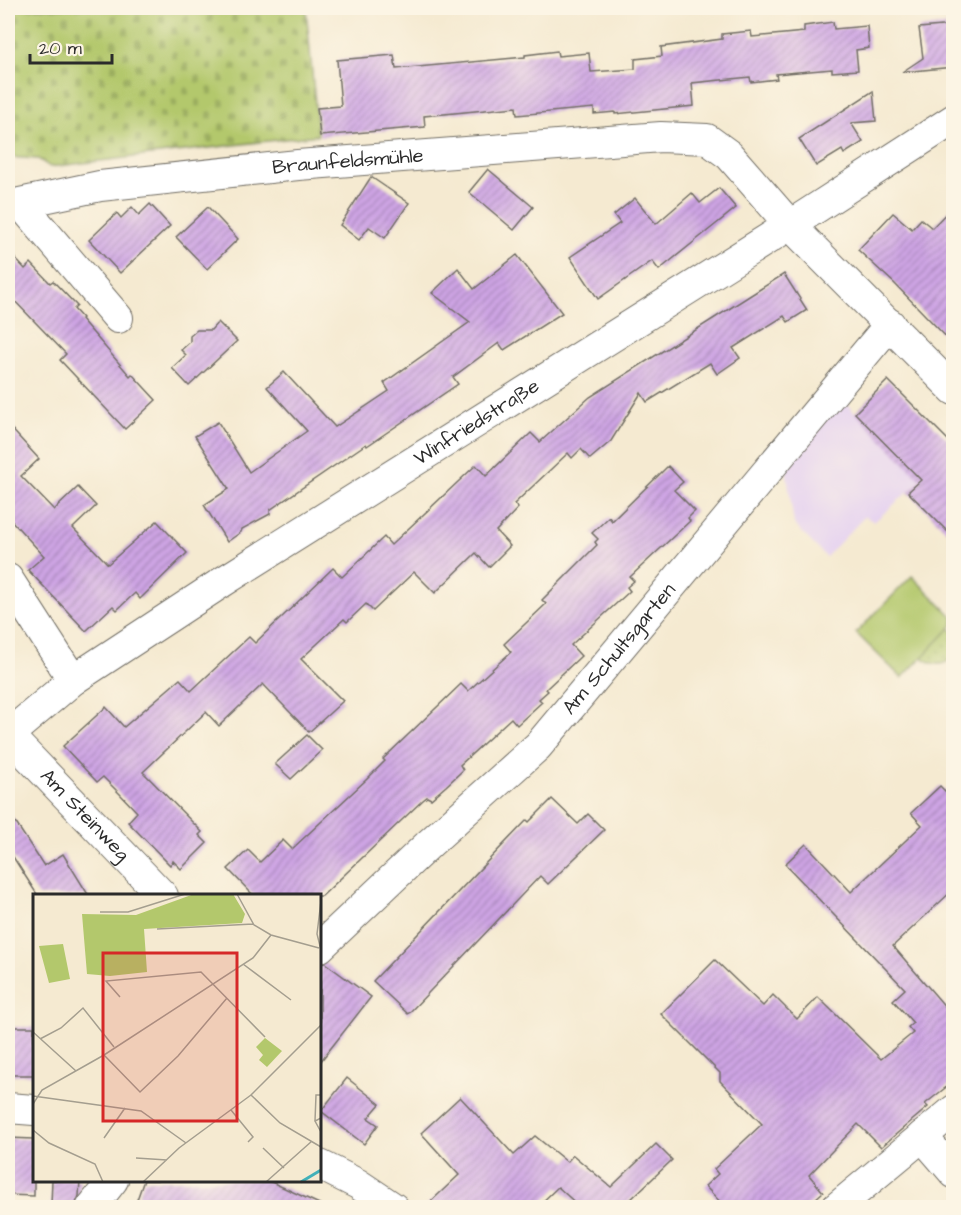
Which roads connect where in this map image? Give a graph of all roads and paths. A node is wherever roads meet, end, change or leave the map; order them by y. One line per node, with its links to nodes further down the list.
1 (954, 119): 3 (street, Winfriedstraße)
2 (14, 204): 3 (street, Braunfeldsmühle); 4 (street, Braunfeldsmühle)
3 (790, 225): 5 (street, Braunfeldsmühle); 8 (street, Winfriedstraße)
4 (118, 318)
5 (890, 324): 6 (street, Braunfeldsmühle); 11 (street, Am Schultsgarten)
6 (954, 390)
7 (8, 579): 8 (street)
8 (73, 680): 9 (street, Winfriedstraße)
9 (8, 735): 10 (street, Am Steinweg)
10 (161, 894)
11 (321, 945)
12 (8, 1108): 13 (street)
13 (33, 1110)
14 (954, 1110): 15 (street)
15 (922, 1136): 17 (street); 21 (street)
16 (321, 1166): 20 (street)
17 (954, 1173)
18 (111, 1182): 19 (street)
19 (91, 1208)
20 (394, 1208)
21 (836, 1208)

